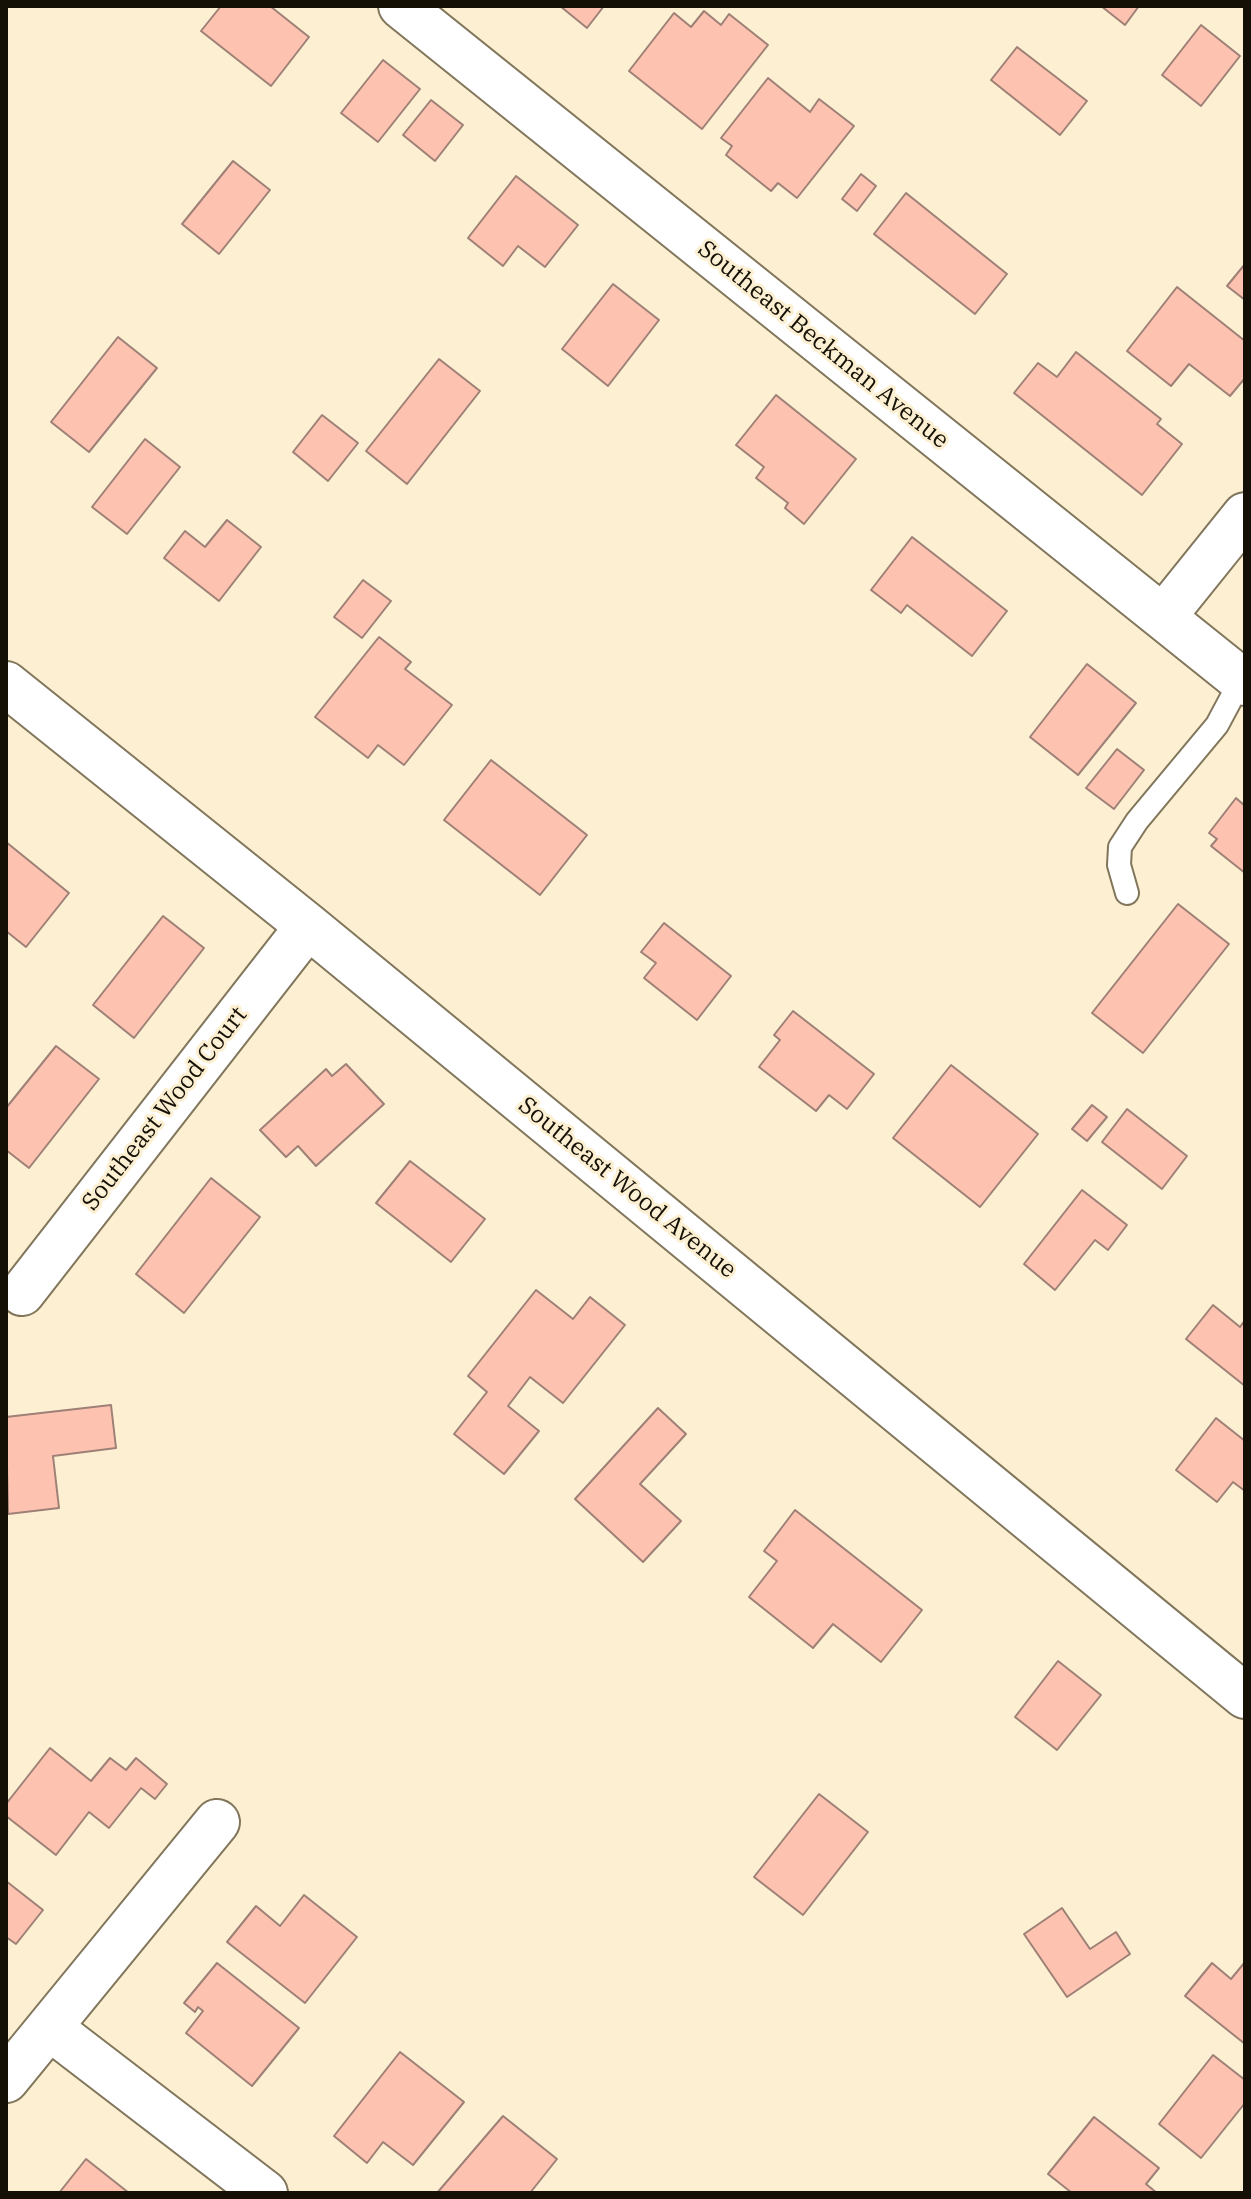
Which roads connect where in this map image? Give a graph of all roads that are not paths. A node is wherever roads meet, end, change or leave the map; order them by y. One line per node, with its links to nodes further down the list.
1 (401, 6): 3 (street, Southeast Beckman Avenue)
2 (1245, 515): 3 (street)
3 (1163, 617): 4 (street, Southeast Beckman Avenue)
4 (1243, 682): 6 (lane)
5 (6, 684): 7 (street, Southeast Wood Avenue)
6 (1127, 893)
7 (308, 926): 8 (street, Southeast Wood Court); 9 (street, Southeast Wood Avenue)
8 (22, 1293)
9 (1245, 1696)
10 (217, 1822): 11 (street)
11 (50, 2028): 12 (street); 13 (street)
12 (6, 2080)
13 (265, 2193)

